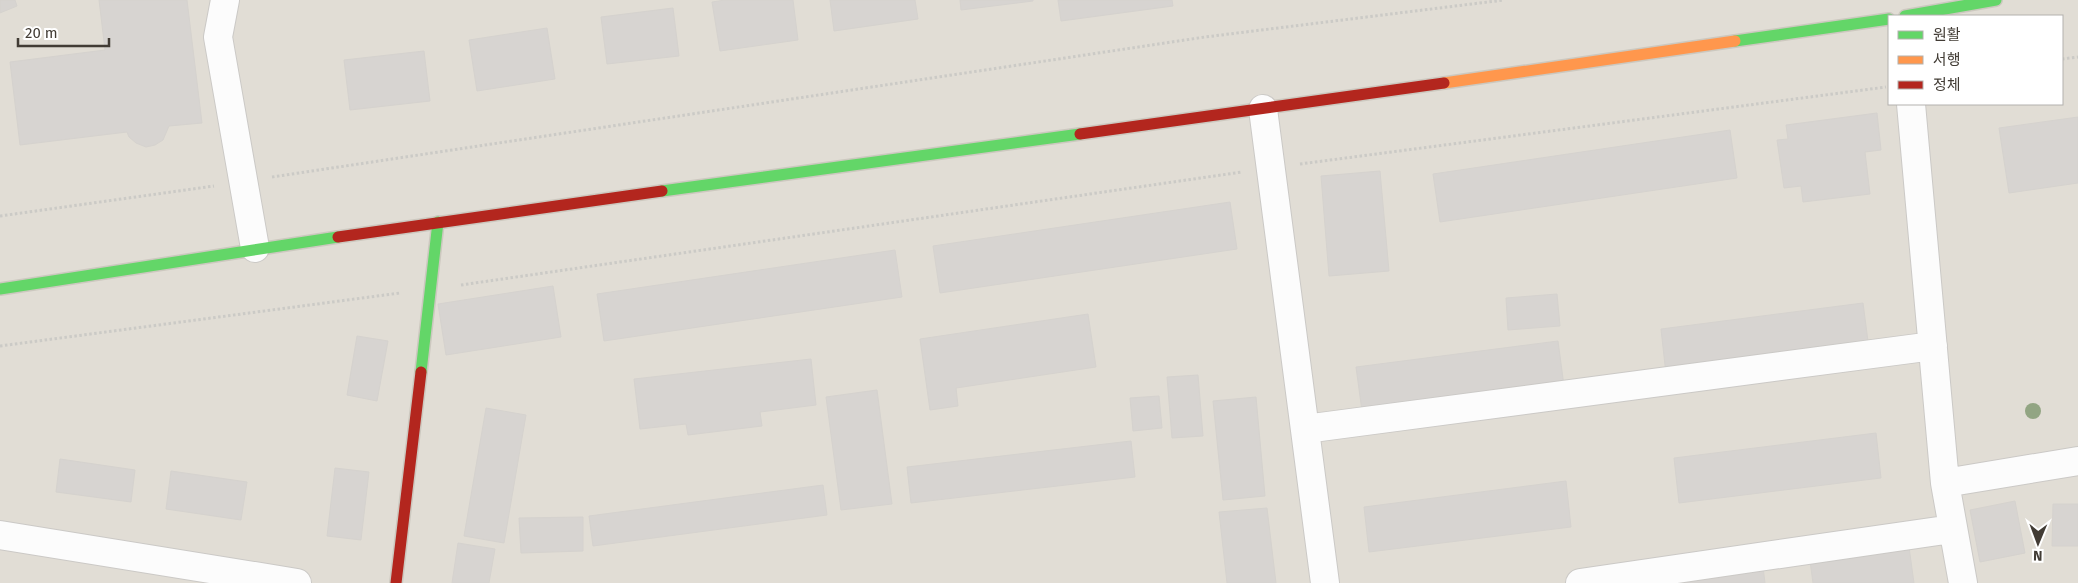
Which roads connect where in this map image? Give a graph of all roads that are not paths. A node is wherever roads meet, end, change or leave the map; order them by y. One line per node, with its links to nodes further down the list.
1 (224, 0): 8 (street)
2 (1996, 0): 3 (main road)
3 (1912, 15)
4 (1888, 19): 6 (main road)
5 (1911, 105): 10 (street)
6 (1263, 109): 7 (main road); 11 (street)
7 (438, 222): 8 (main road); 18 (main road)
8 (255, 248): 9 (main road)
9 (0, 288)
10 (1933, 346): 11 (street); 13 (street)
11 (1305, 429): 19 (street)
12 (2078, 461): 13 (street)
13 (1945, 483): 14 (street)
14 (1952, 529): 20 (street); 21 (street)
15 (0, 535): 16 (street)
16 (270, 581): 17 (street)
17 (297, 583)
18 (396, 583)
19 (1325, 583)
20 (1580, 583)
21 (1963, 583)

